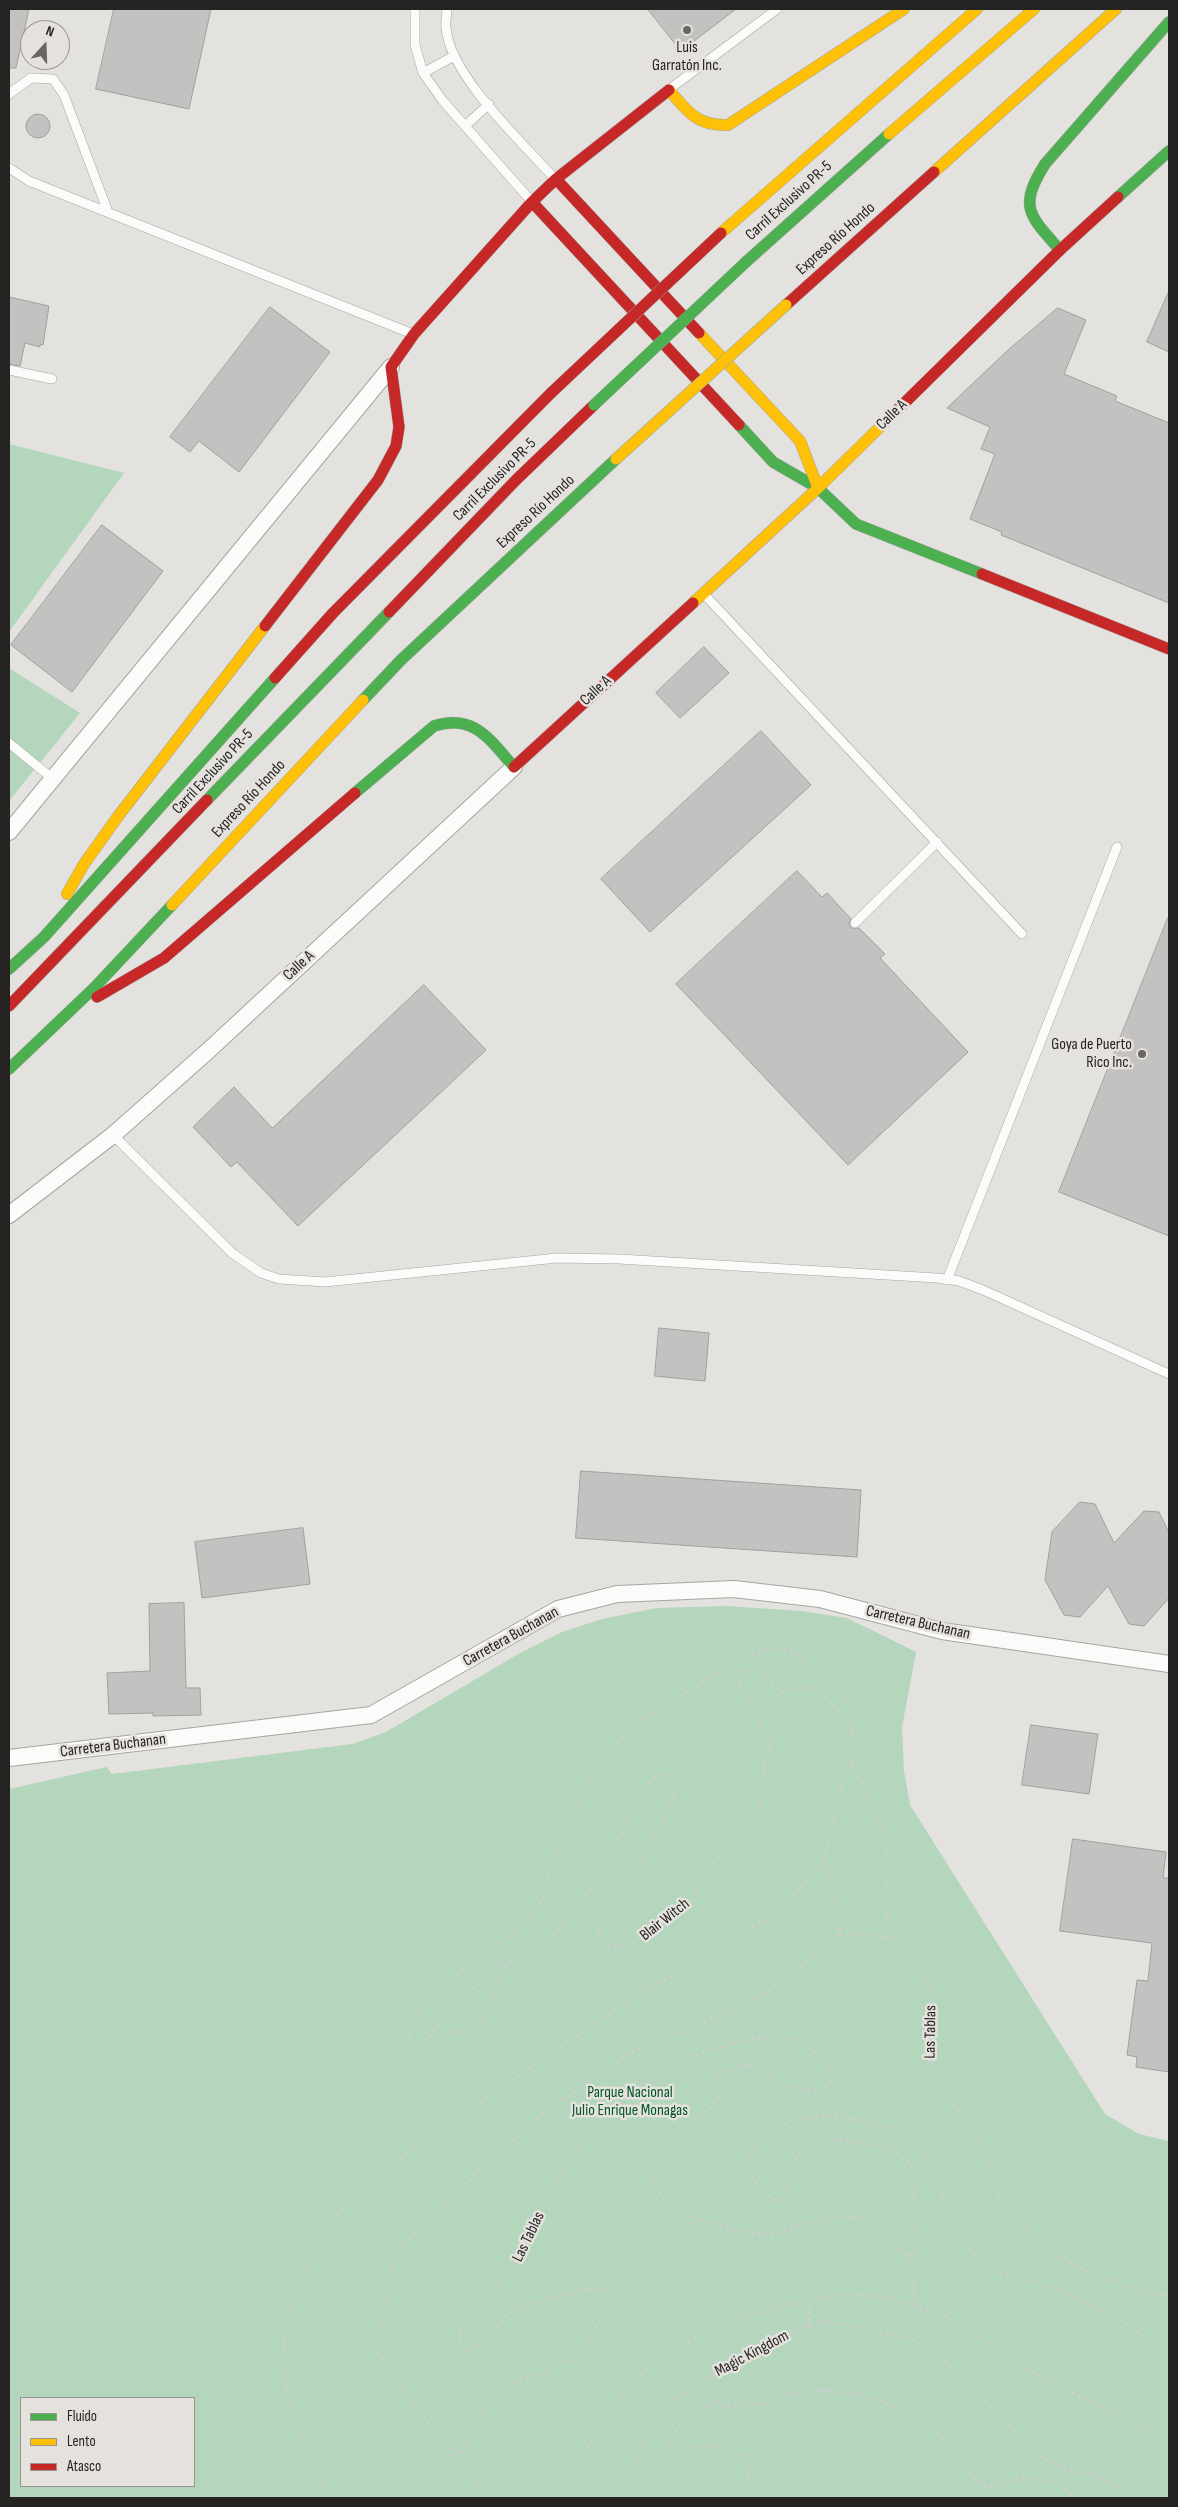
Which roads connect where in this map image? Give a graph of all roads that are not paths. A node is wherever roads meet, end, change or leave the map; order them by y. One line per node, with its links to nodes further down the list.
1 (415, 9): 10 (lane)
2 (447, 9): 9 (lane)
3 (776, 9): 11 (lane)
4 (904, 9): 11 (main road)
5 (977, 9): 36 (main road, bridge)
6 (1034, 9): 38 (main road, Carril Exclusivo PR-5, bridge)
7 (1116, 9): 39 (main road, Expreso Río Hondo, bridge)
8 (1169, 22): 20 (main road)
9 (454, 56): 10 (lane); 13 (lane)
10 (423, 73): 14 (lane)
11 (669, 90): 17 (main road)
12 (9, 94): 19 (lane)
13 (489, 104): 14 (lane); 17 (lane)
14 (466, 126): 18 (lane)
15 (1169, 151): 20 (main road, Calle A)
16 (9, 168): 19 (lane)
17 (556, 180): 18 (main road); 25 (main road)
18 (532, 202): 21 (main road); 25 (main road)
19 (108, 212): 21 (lane)
20 (1060, 250): 25 (main road, Calle A)
21 (414, 334): 22 (main road)
22 (391, 367): 30 (street); 36 (main road)
23 (9, 370): 24 (lane)
24 (52, 379)
25 (818, 488): 26 (main road, Calle A); 27 (main road)
26 (703, 593): 29 (main road, Calle A); 32 (lane)
27 (1169, 649)
28 (9, 743): 30 (lane)
29 (514, 767): 39 (main road); 41 (street, Calle A)
30 (53, 779): 31 (street)
31 (9, 832)
32 (937, 842): 34 (lane); 35 (lane)
33 (1117, 847): 43 (lane)
34 (855, 923)
35 (1022, 934)
36 (44, 938): 37 (main road)
37 (9, 969)
38 (9, 1006)
39 (65, 1015): 40 (main road, Expreso Río Hondo)
40 (9, 1069)
41 (113, 1134): 42 (street, Calle A); 43 (lane)
42 (9, 1215)
43 (948, 1280): 44 (lane)
44 (1169, 1374)
45 (1169, 1664): 46 (street, Carretera Buchanan)
46 (9, 1758)

